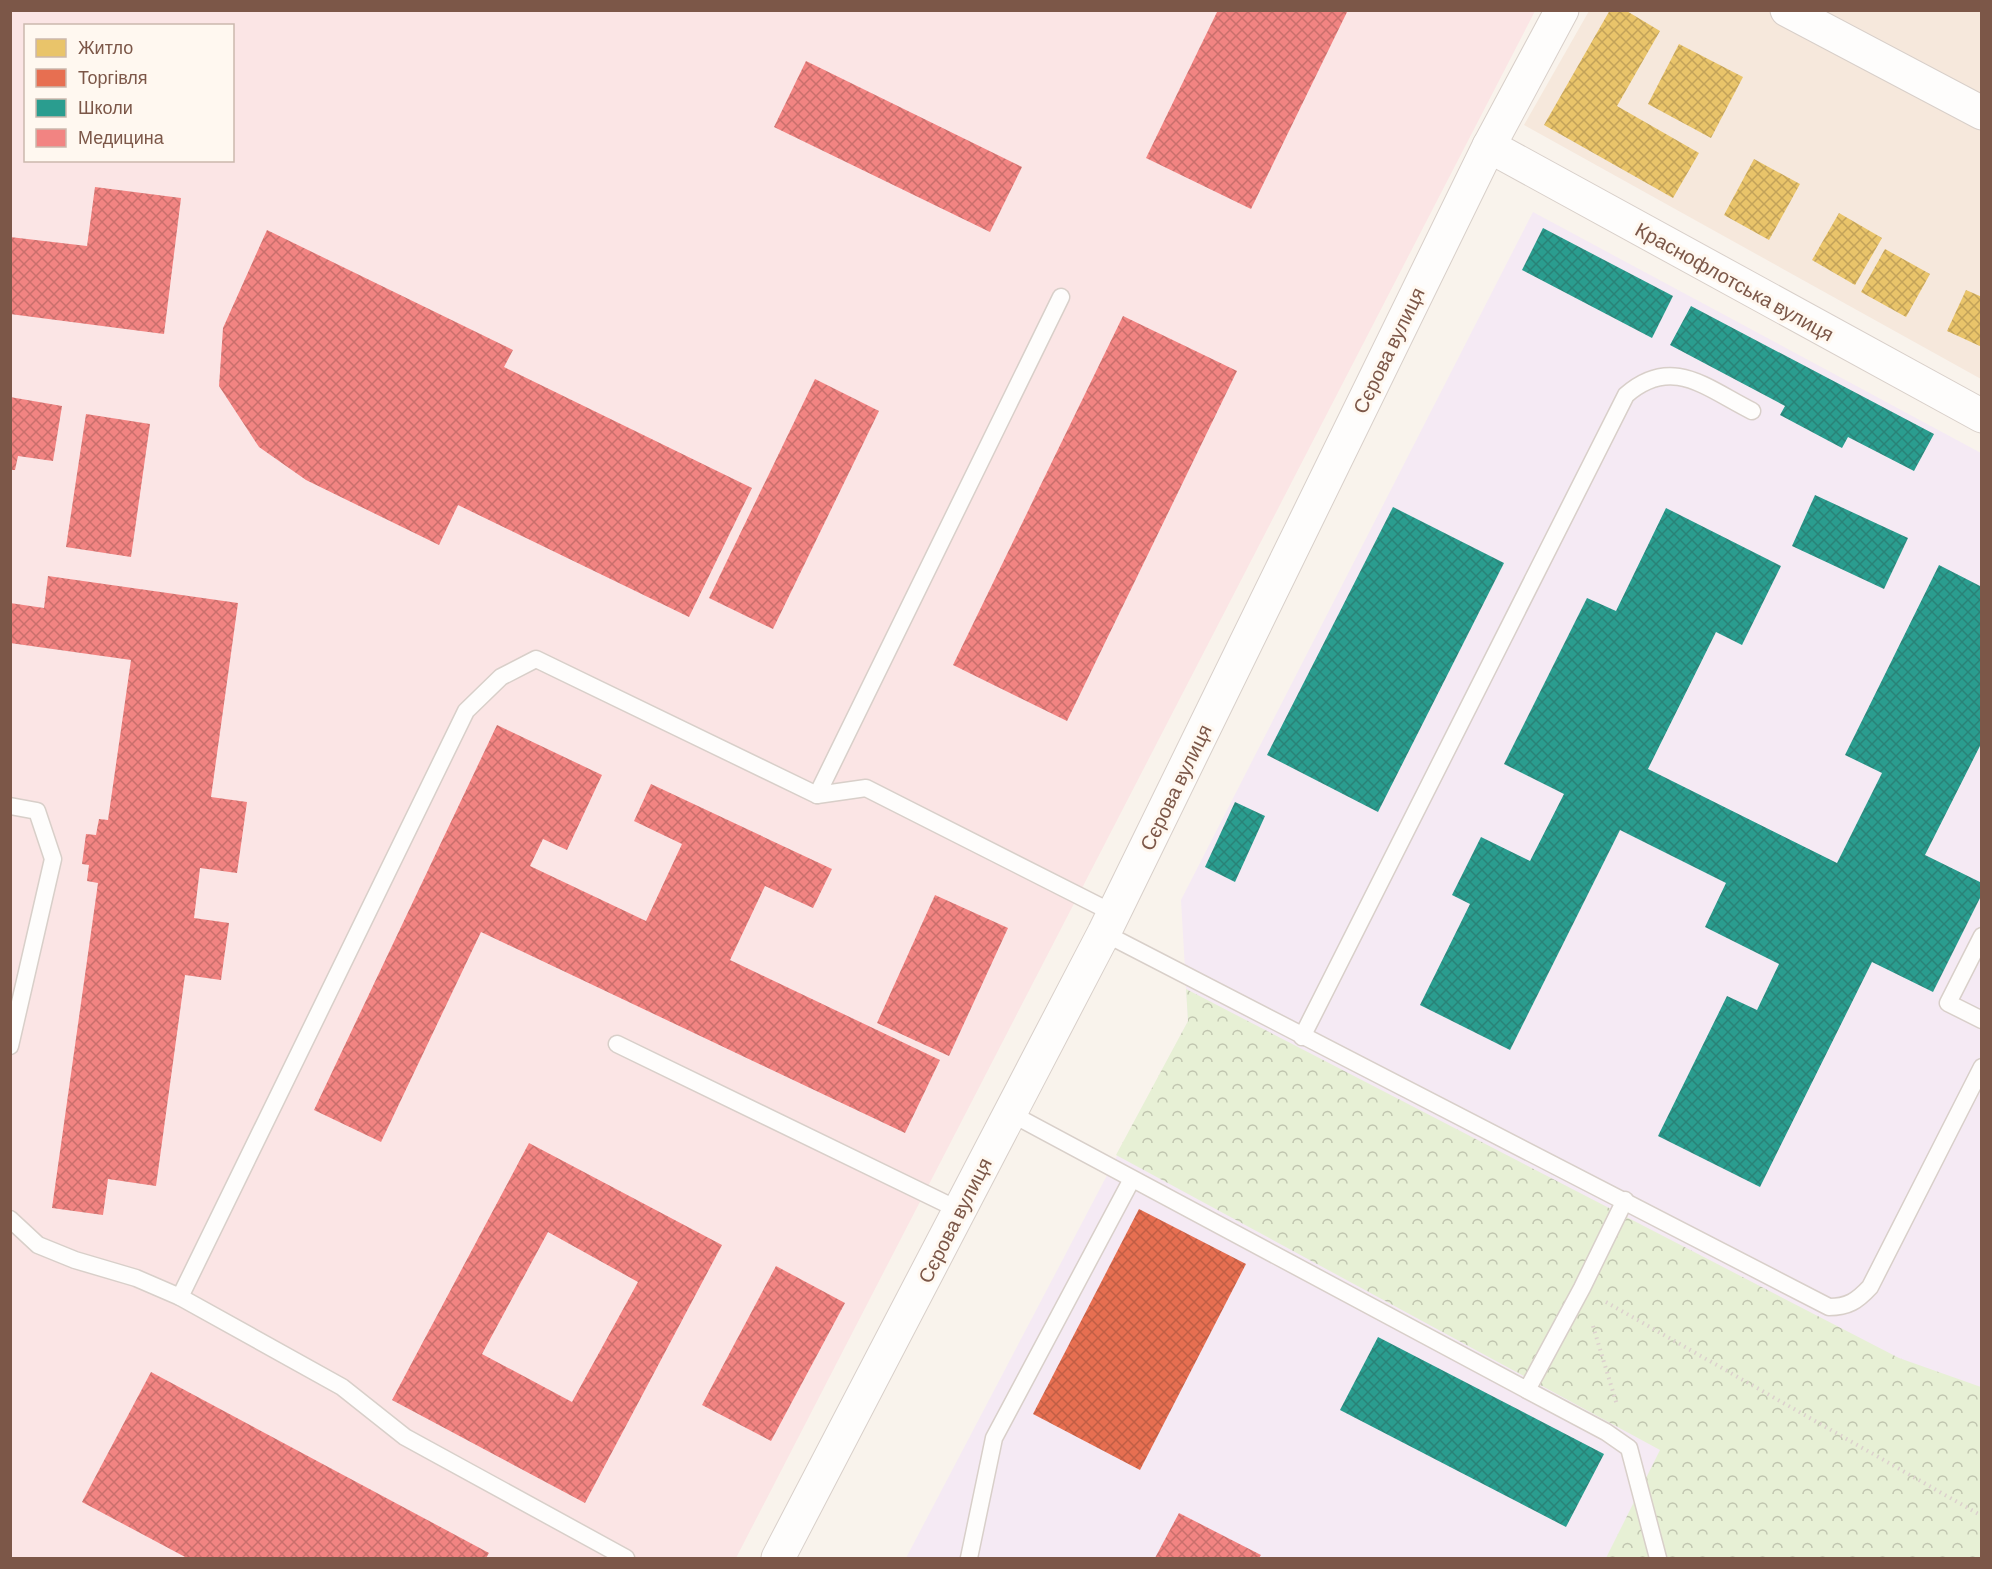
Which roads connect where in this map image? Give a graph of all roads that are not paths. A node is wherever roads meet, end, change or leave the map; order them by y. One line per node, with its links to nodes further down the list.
1 (1562, 10): 4 (street, Сєрова вулиця)
2 (1787, 10): 3 (street)
3 (1982, 113)
4 (1489, 146): 7 (street, Краснофлотська вулиця); 10 (street, Сєрова вулиця)
5 (1061, 297): 8 (lane)
6 (1752, 411): 13 (lane)
7 (1982, 416)
8 (817, 795): 10 (lane); 22 (lane)
9 (10, 806): 15 (lane)
10 (1109, 923): 13 (lane); 17 (street, Сєрова вулиця)
11 (1982, 936): 12 (lane)
12 (1982, 1020)
13 (1302, 1037): 19 (lane)
14 (617, 1044): 20 (lane)
15 (10, 1046)
16 (1982, 1067): 19 (lane)
17 (1010, 1113): 18 (lane); 20 (street, Сєрова вулиця)
18 (1132, 1179): 23 (lane); 26 (lane)
19 (1625, 1200): 23 (lane)
20 (959, 1210): 25 (street, Сєрова вулиця)
21 (10, 1219): 22 (lane)
22 (180, 1297): 24 (lane)
23 (1527, 1390): 27 (lane)
24 (626, 1558)
25 (778, 1558)
26 (969, 1558)
27 (1658, 1558)

